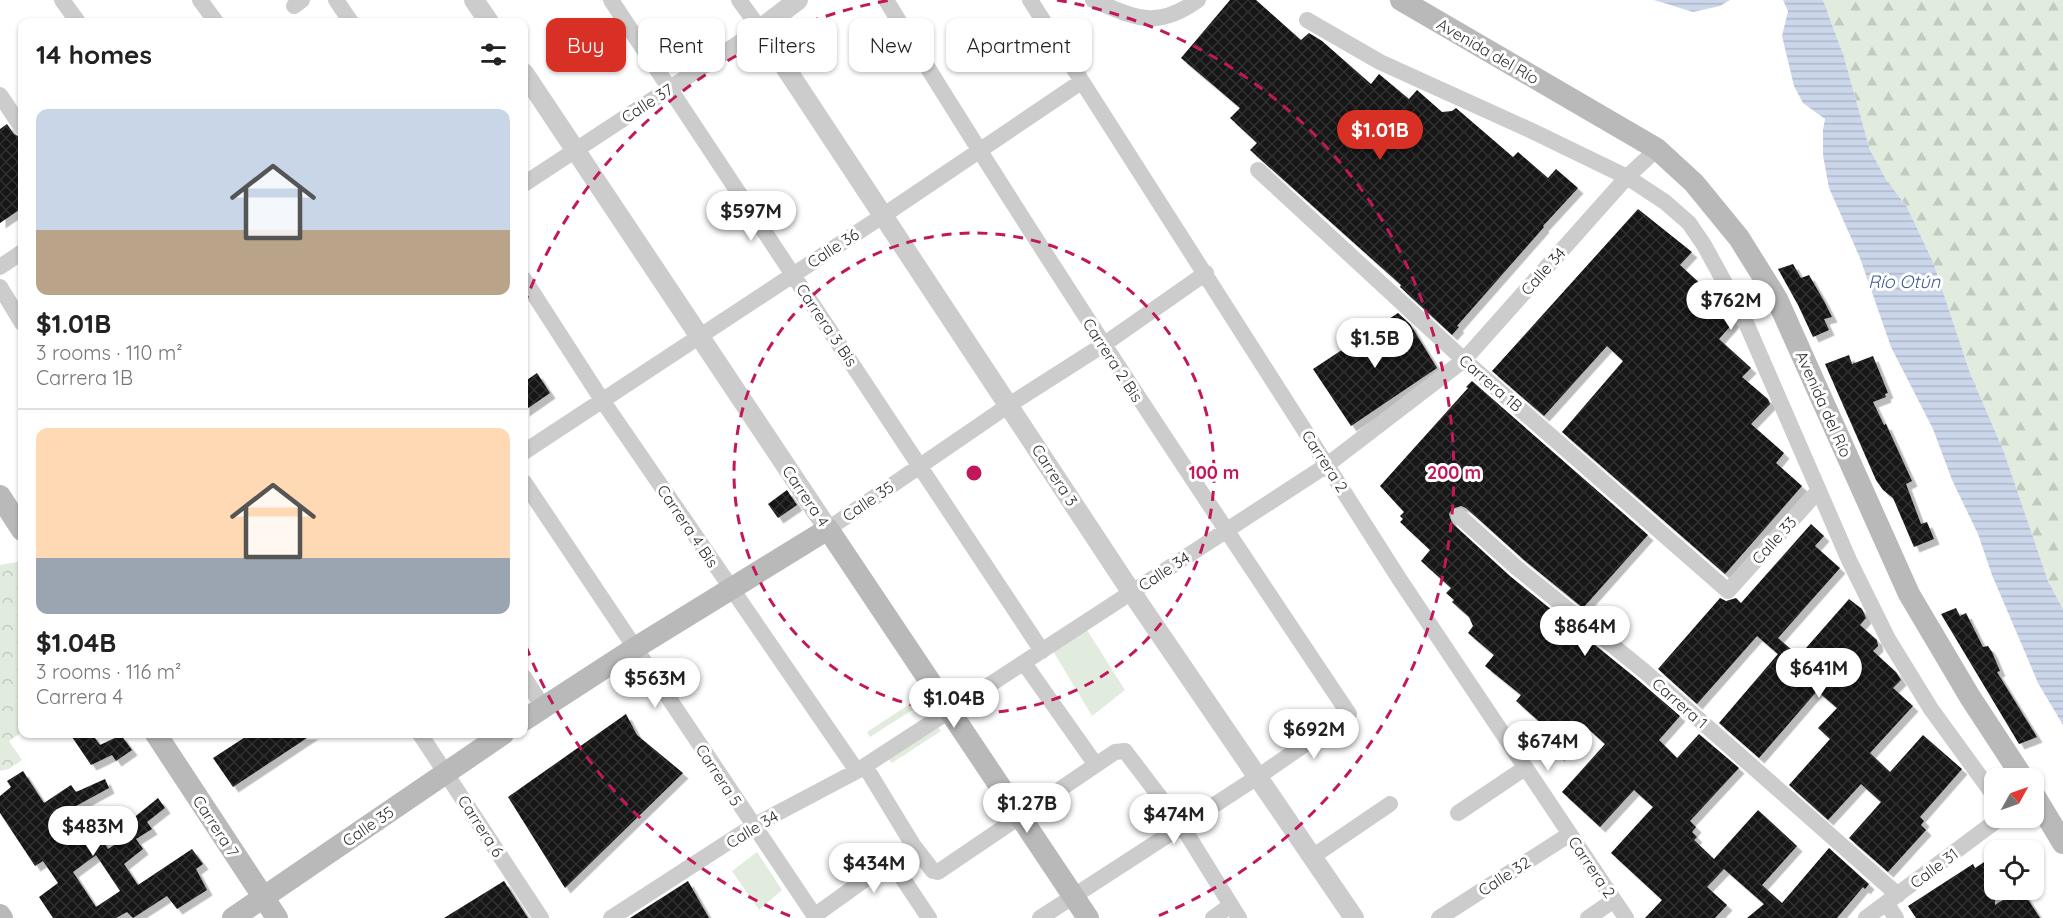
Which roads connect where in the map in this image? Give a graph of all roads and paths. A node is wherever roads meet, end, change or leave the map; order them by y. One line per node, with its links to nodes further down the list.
1 (62, 0): 13 (street)
2 (200, 0): 14 (street)
3 (336, 0): 15 (street)
4 (474, 0): 16 (street)
5 (611, 0): 24 (street, Carrera 3 Bis)
6 (739, 0): 17 (street)
7 (798, 0): 18 (street, Calle 37)
8 (886, 0): 29 (street, Carrera 2 Bis)
9 (1030, 0): 23 (street, Carrera 2)
10 (1093, 0): 11 (street)
11 (1198, 0)
12 (1401, 0): 27 (main road, Avenida del Río)
13 (75, 18)
14 (213, 18)
15 (348, 18)
16 (486, 18)
17 (752, 18)
18 (774, 18)
19 (1307, 20): 31 (street)
20 (737, 44): 24 (street, Calle 37)
21 (789, 72): 33 (street, Carrera 3)
22 (528, 79): 28 (street, Carrera 4)
23 (1081, 82): 29 (street, Calle 36); 36 (street, Carrera 2)
24 (669, 88): 28 (street, Calle 37); 37 (street, Carrera 3 Bis)
25 (0, 95): 26 (street)
26 (18, 123)
27 (1657, 149): 31 (street, Calle 34); 72 (main road, Avenida del Río)
28 (575, 150): 32 (street, Calle 37); 41 (street, Carrera 4)
29 (978, 151): 33 (street, Calle 36); 42 (street, Carrera 2 Bis)
30 (1258, 170): 43 (street, Carrera 1B)
31 (1627, 177): 43 (street, Calle 34); 50 (street)
32 (528, 181)
33 (884, 215): 37 (street, Calle 36); 45 (street, Carrera 3)
34 (18, 255): 35 (street)
35 (0, 267)
36 (1206, 273): 42 (street, Calle 35); 47 (street, Carrera 2)
37 (793, 275): 41 (street, Calle 36); 48 (street, Carrera 3 Bis)
38 (528, 285): 44 (street, Carrera 4 Bis)
39 (0, 287): 40 (street)
40 (18, 316)
41 (699, 336): 44 (street, Calle 36); 54 (street, Carrera 4)
42 (1103, 345): 45 (street, Calle 35); 55 (street, Carrera 2 Bis)
43 (1464, 360): 47 (street, Calle 34); 57 (street, Carrera 1B)
44 (602, 400): 46 (street, Calle 36); 56 (street, Carrera 4 Bis)
45 (1009, 405): 48 (street, Calle 35); 58 (street, Carrera 3)
46 (528, 449)
47 (1327, 465): 55 (street, Calle 34); 71 (street, Carrera 2)
48 (920, 466): 54 (street, Calle 35); 60 (street, Carrera 3 Bis)
49 (528, 488): 59 (street, Carrera 5)
50 (1820, 490): 57 (street, Calle 33); 75 (street)
51 (0, 496): 53 (main road)
52 (1459, 516): 90 (street, Carrera 1)
53 (18, 518)
54 (828, 529): 56 (main road, Calle 35); 64 (main road, Carrera 4)
55 (1227, 531): 58 (street, Calle 34); 74 (street, Carrera 2 Bis)
56 (731, 589): 59 (main road, Calle 35); 70 (street, Carrera 4 Bis)
57 (1728, 591)
58 (1132, 593): 60 (street, Calle 34); 74 (street, Carrera 3)
59 (635, 648): 63 (main road, Calle 35); 81 (street, Carrera 5)
60 (1042, 651): 61 (street, Calle 34)
61 (1024, 663): 64 (street, Calle 34); 69 (street)
62 (528, 683): 63 (street)
63 (543, 707): 65 (main road, Calle 35)
64 (950, 711): 70 (street, Calle 34); 79 (main road, Carrera 4)
65 (528, 717)
66 (159, 738): 89 (main road, Carrera 7)
67 (423, 738): 73 (street, Carrera 6)
68 (497, 738): 73 (main road, Calle 35)
69 (1096, 765): 79 (street); 80 (street)
70 (861, 768): 81 (street, Calle 34); 85 (street)
71 (1525, 768): 78 (street); 83 (street, Carrera 2)
72 (2016, 768)
73 (446, 772): 89 (main road, Calle 35); 97 (street, Carrera 6)
74 (1259, 776): 80 (street); 86 (street, Carrera 3)
75 (1984, 782)
76 (1390, 804): 86 (street)
77 (2044, 812): 84 (main road)
78 (1458, 813)
79 (1020, 817): 85 (street); 88 (main road, Carrera 4)
80 (1182, 825): 88 (street); 92 (street)
81 (753, 826): 94 (street, Carrera 5); 98 (street, Calle 34)
82 (1987, 828): 90 (street, Calle 31)
83 (1570, 834): 91 (street, Carrera 2); 103 (street, Calle 32)
84 (2063, 843)
85 (913, 845): 87 (street)
86 (1312, 857): 93 (street, Carrera 3)
87 (891, 861): 94 (street); 99 (street)
88 (1074, 897): 100 (street); 101 (main road, Carrera 4)
89 (263, 898): 95 (main road, Calle 35); 96 (main road, Carrera 7)
90 (1893, 899): 106 (street, Calle 31); 107 (street, Carrera 1)
91 (1614, 900): 104 (street); 105 (street, Carrera 2)
92 (1235, 911): 102 (street)
93 (1349, 916)
94 (815, 917)
95 (233, 918)
96 (277, 918)
97 (541, 918)
98 (611, 918)
99 (929, 918)
100 (1040, 918)
101 (1088, 918)
102 (1213, 918)
103 (1439, 918)
104 (1588, 918)
105 (1626, 918)
106 (1866, 918)
107 (1896, 918)

